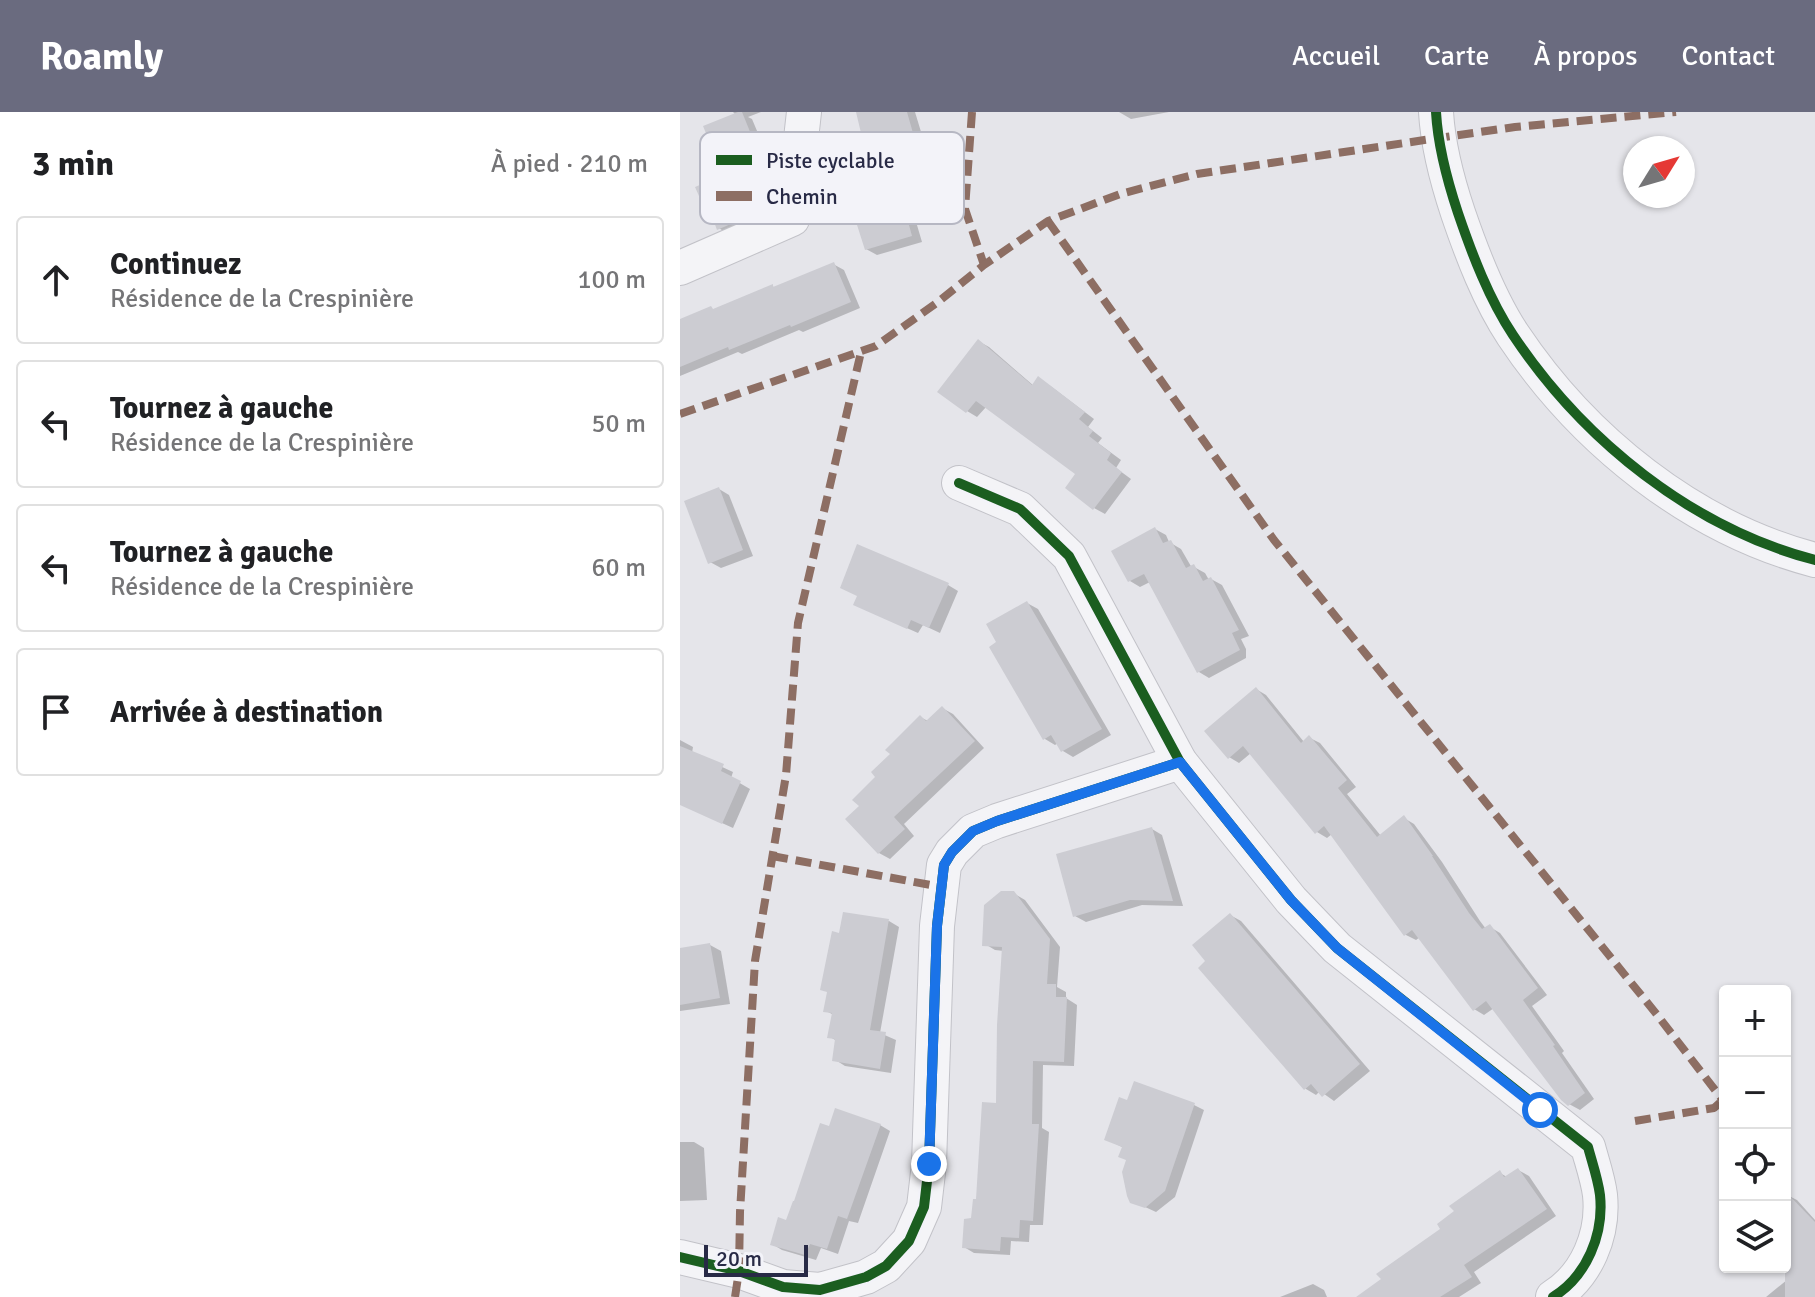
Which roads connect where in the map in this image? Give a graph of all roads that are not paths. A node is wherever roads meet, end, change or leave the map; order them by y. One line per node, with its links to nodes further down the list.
1 (804, 112): 3 (street)
2 (1436, 112): 7 (street)
3 (802, 132)
4 (781, 224): 5 (street)
5 (680, 268)
6 (959, 483): 8 (street)
7 (1815, 560)
8 (1180, 762): 9 (street); 10 (street)
9 (680, 1257)
10 (1553, 1297)

